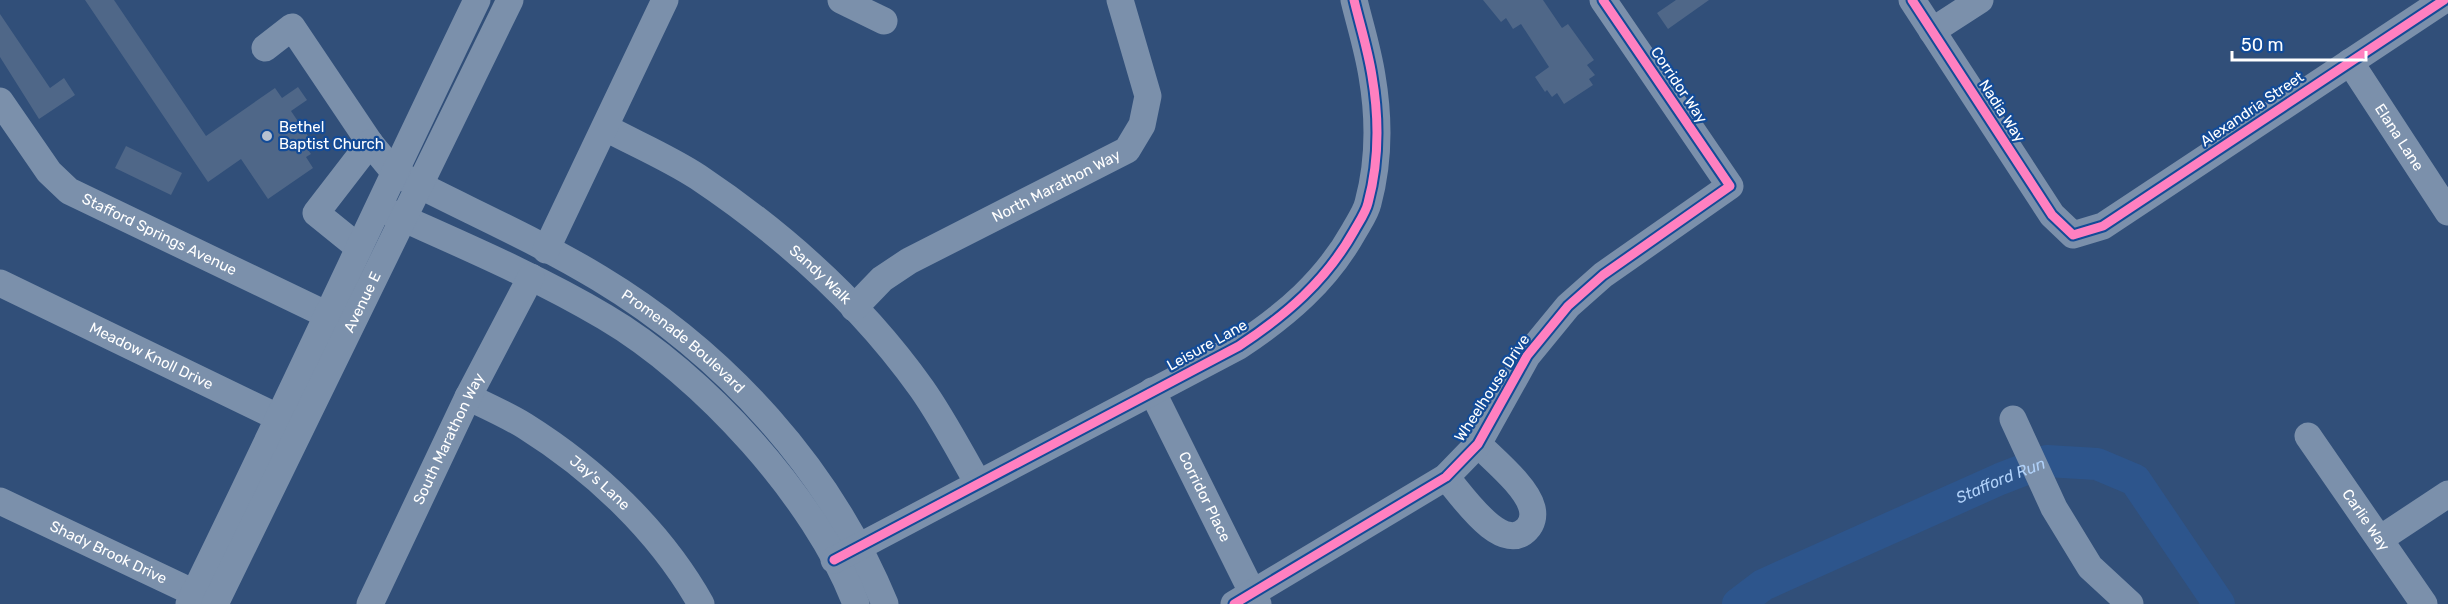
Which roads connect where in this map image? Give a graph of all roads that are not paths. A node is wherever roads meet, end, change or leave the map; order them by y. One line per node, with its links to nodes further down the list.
1 (477, 0): 18 (street, Avenue E)
2 (510, 0): 19 (street, Avenue E)
3 (665, 0): 16 (street)
4 (841, 0): 11 (street)
5 (1120, 0): 29 (street, North Marathon Way)
6 (1354, 0): 34 (street, Leisure Lane)
7 (1603, 0): 20 (street, Corridor Way)
8 (1912, 0): 12 (street, Nadia Way)
9 (1980, 0): 12 (street)
10 (2444, 0): 14 (street, Alexandria Street)
11 (884, 21)
12 (1932, 32): 24 (street, Nadia Way)
13 (265, 48): 17 (street)
14 (2350, 62): 22 (street, Elana Lane); 24 (street, Alexandria Street)
15 (0, 101): 30 (street, Stafford Springs Avenue)
16 (606, 128): 26 (street); 29 (street, Sandy Walk)
17 (370, 143): 18 (street); 25 (street)
18 (394, 172): 19 (street, Promenade Boulevard); 21 (street, Avenue E)
19 (419, 186): 23 (street, Avenue E); 26 (street, Promenade Boulevard)
20 (1730, 186): 39 (street, Wheelhouse Drive)
21 (377, 207): 23 (street, Promenade Boulevard); 25 (street, Avenue E)
22 (2448, 212)
23 (404, 219): 27 (street, Promenade Boulevard); 32 (street, Avenue E)
24 (2073, 235)
25 (358, 247): 30 (street, Avenue E)
26 (546, 250): 31 (street, Promenade Boulevard)
27 (531, 277): 33 (street, Promenade Boulevard); 35 (street, South Marathon Way)
28 (0, 283): 37 (street, Meadow Knoll Drive)
29 (854, 308): 41 (street, Sandy Walk)
30 (328, 315): 32 (street, Stafford Springs Avenue); 37 (street, Avenue E)
31 (654, 315): 33 (street); 45 (street, Promenade Boulevard)
32 (351, 327): 37 (street, Avenue E)
33 (638, 338): 46 (street, Promenade Boulevard)
34 (1152, 391): 41 (street, Leisure Lane); 50 (street, Corridor Place)
35 (468, 397): 49 (street, South Marathon Way); 51 (street, Jay's Lane)
36 (2013, 420): 47 (street)
37 (291, 424): 48 (street, Avenue E)
38 (2308, 436): 44 (street, Carlie Way)
39 (1478, 444): 40 (street, Wheelhouse Drive); 40 (street)
40 (1446, 477): 50 (street, Wheelhouse Drive)
41 (978, 483): 45 (street, Leisure Lane)
42 (2448, 494): 44 (street)
43 (0, 501): 48 (street, Shady Brook Drive)
44 (2380, 538): 55 (street, Carlie Way)
45 (859, 548): 46 (street, Leisure Lane); 53 (street, Promenade Boulevard)
46 (834, 560): 52 (street, Promenade Boulevard)
47 (2101, 592): 54 (street)
48 (204, 601)
49 (378, 601)
50 (1248, 601)
51 (701, 604)
52 (856, 604)
53 (885, 604)
54 (2130, 604)
55 (2424, 604)

